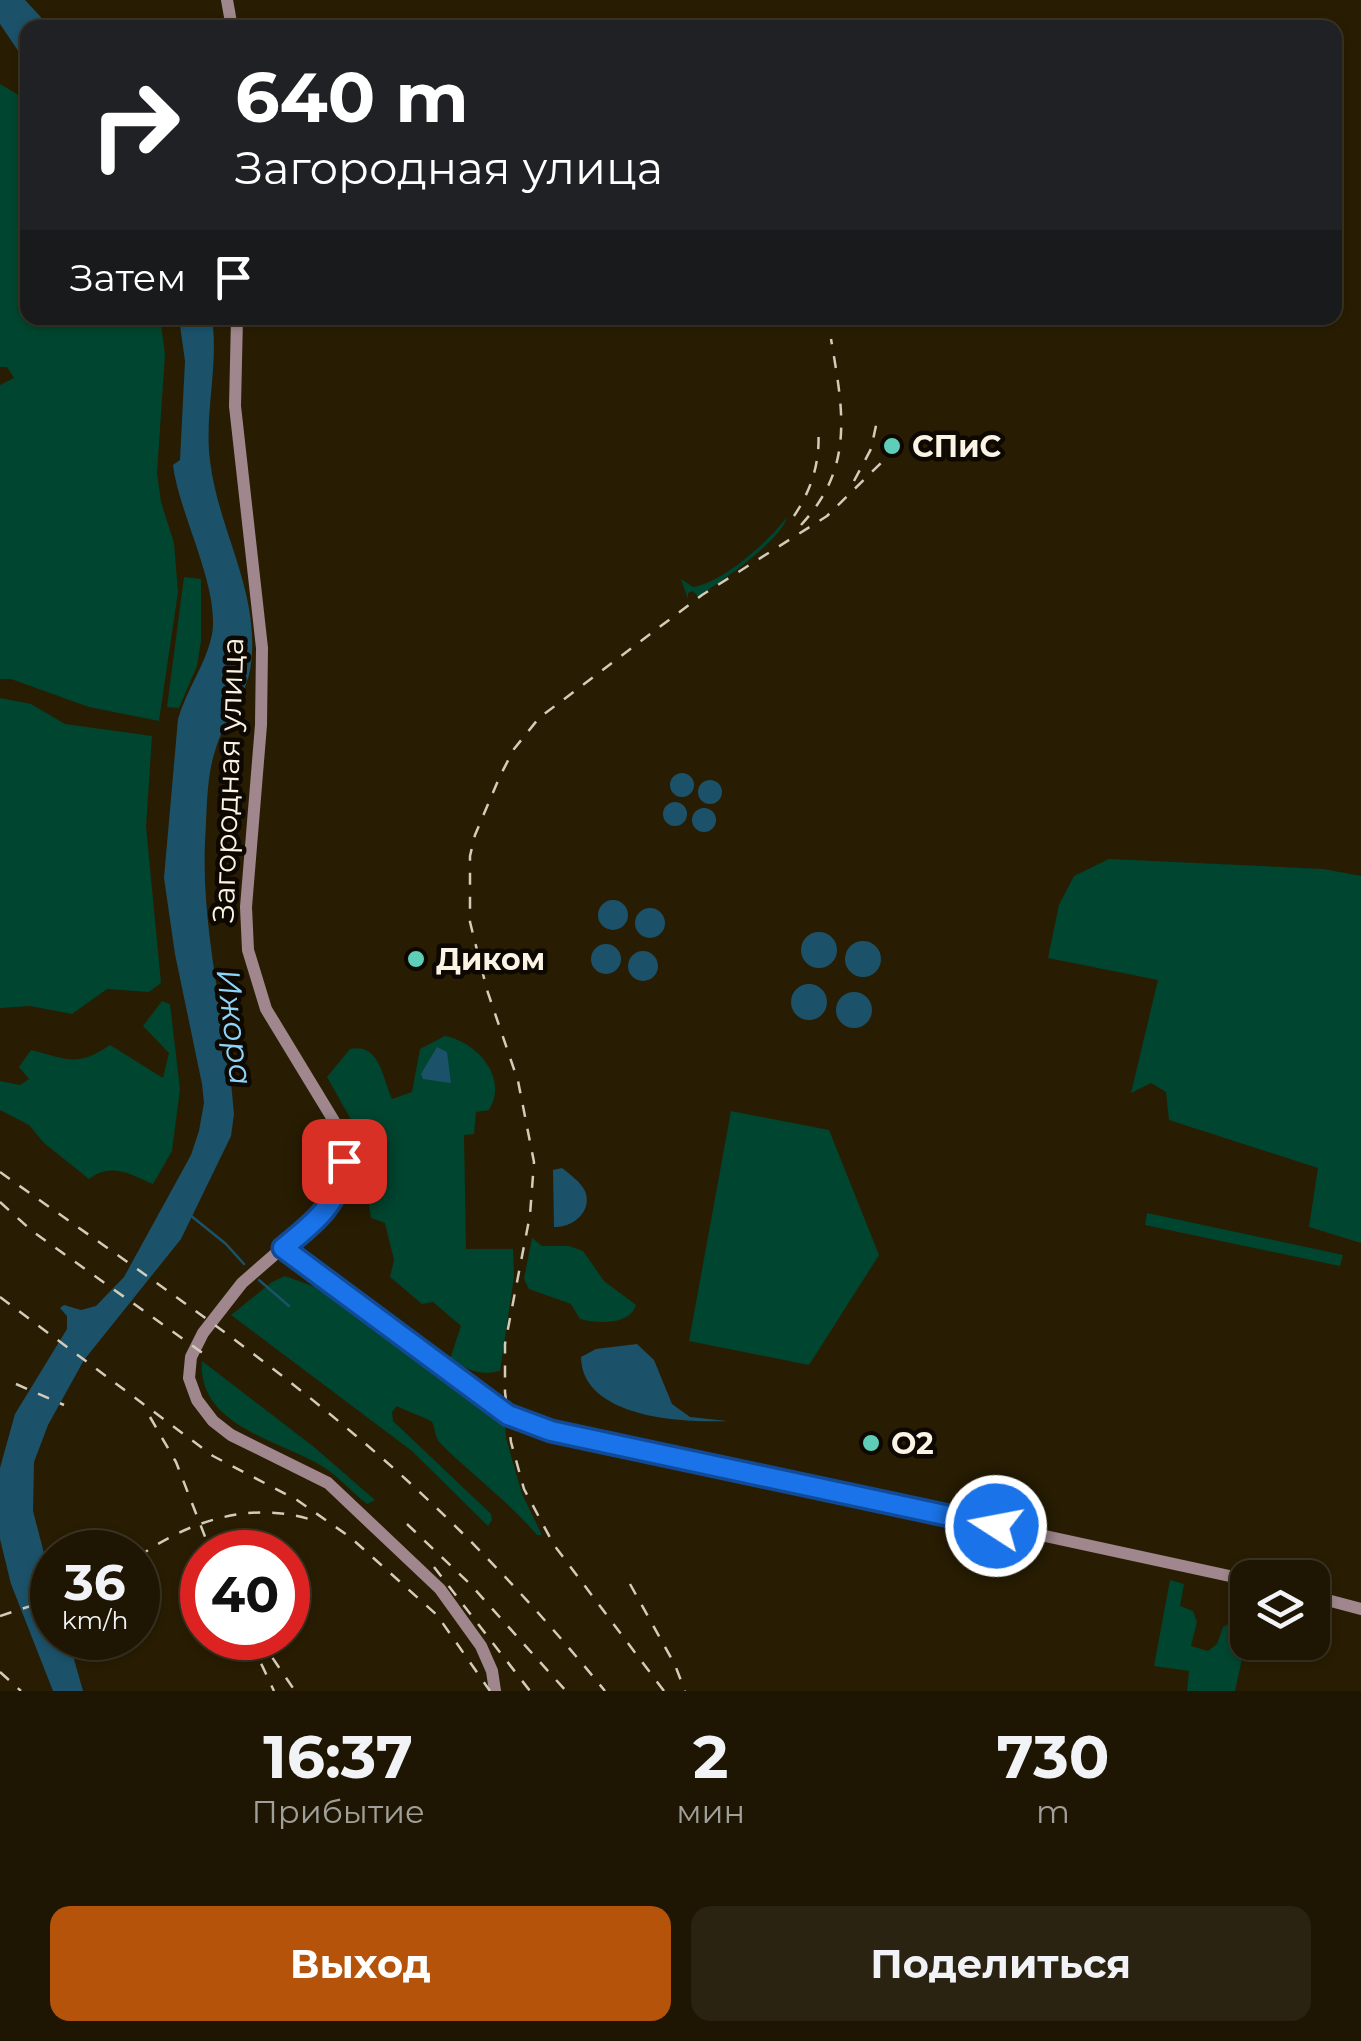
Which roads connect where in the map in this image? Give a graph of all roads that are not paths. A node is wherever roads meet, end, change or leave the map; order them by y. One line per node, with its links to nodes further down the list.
1 (237, 325): 2 (main road, Загородная улица)
2 (283, 1248): 3 (main road); 6 (main road, Загородная улица)
3 (1230, 1576)
4 (1330, 1601): 5 (main road)
5 (1361, 1609)
6 (495, 1691)

